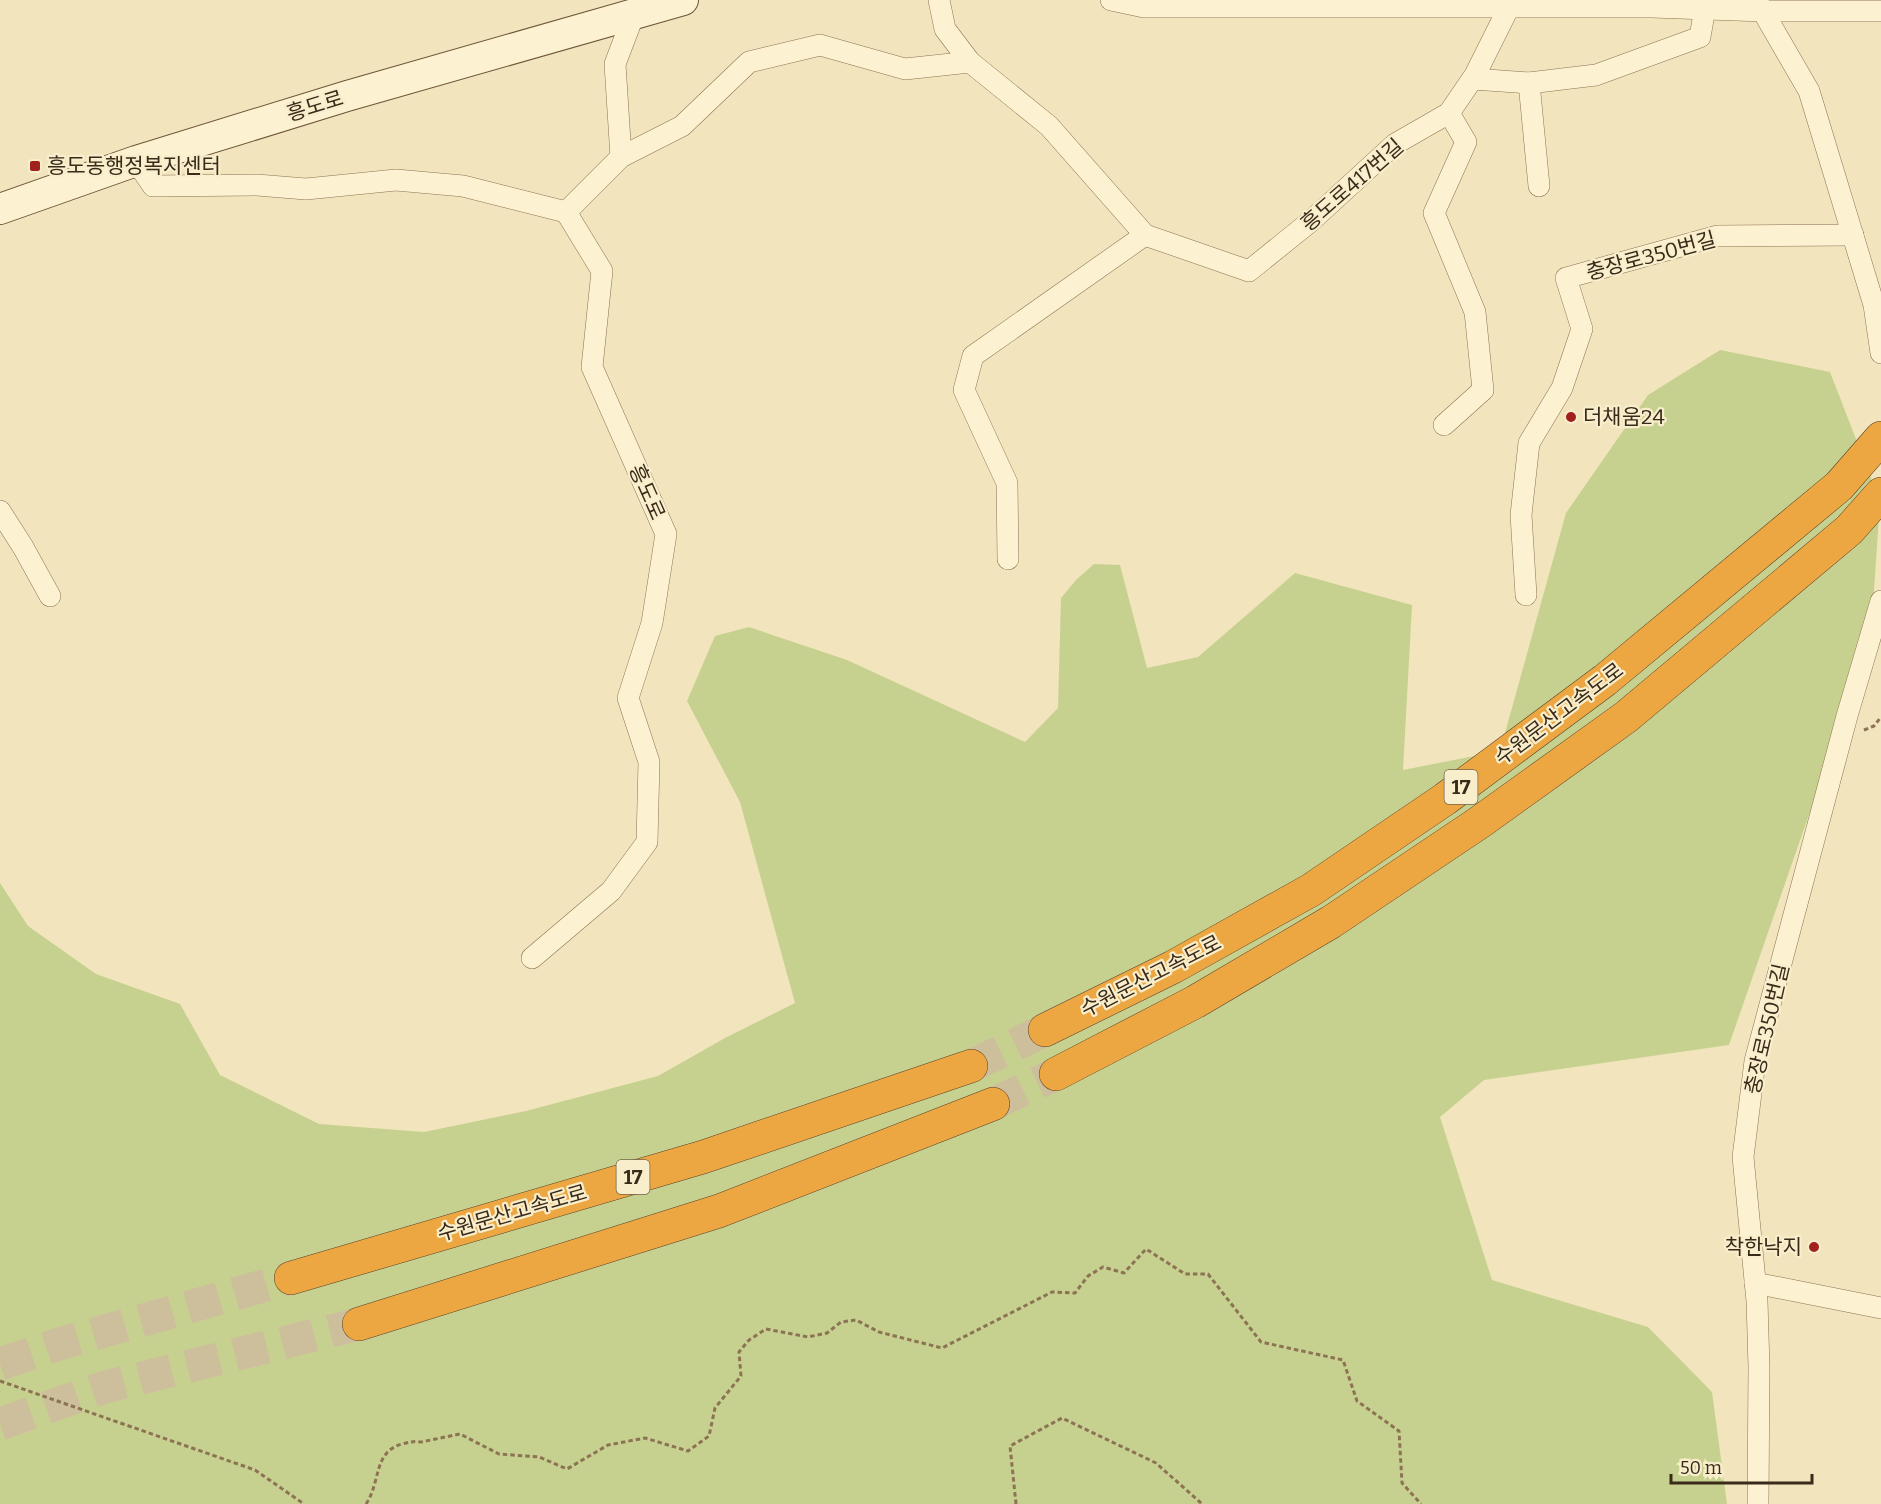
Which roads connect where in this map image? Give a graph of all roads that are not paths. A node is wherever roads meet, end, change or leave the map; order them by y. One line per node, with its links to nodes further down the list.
1 (683, 0): 8 (street, 흥도로)
2 (939, 0): 9 (street, 흥도로417번길)
3 (1111, 0): 5 (street)
4 (1760, 5): 6 (street); 7 (street); 19 (street)
5 (1509, 7): 6 (street); 10 (street, 흥도로417번길)
6 (1705, 8): 11 (street)
7 (1881, 11)
8 (634, 14): 13 (street); 14 (street, 흥도로)
9 (970, 62): 13 (street); 18 (street, 흥도로417번길)
10 (1473, 79): 11 (street); 12 (street, 흥도로417번길)
11 (1529, 83): 15 (street)
12 (1449, 113): 18 (street, 흥도로417번길); 21 (street)
13 (621, 157): 17 (street)
14 (136, 161): 16 (street, 흥도로); 17 (street)
15 (1539, 186)
16 (0, 209)
17 (566, 212): 29 (street, 흥도로)
18 (1145, 235): 25 (street)
19 (1853, 235): 20 (street); 26 (street, 충장로350번길)
20 (1881, 353)
21 (1444, 425)
22 (1881, 438): 30 (highway, 수원문산고속도로 / 17)
23 (1881, 494): 32 (highway, 수원문산고속도로 / 17)
24 (0, 512): 27 (street)
25 (1008, 559)
26 (1526, 595)
27 (50, 596)
28 (1881, 601): 35 (street, 충장로350번길)
29 (532, 958)
30 (1045, 1030)
31 (971, 1066): 34 (highway, 수원문산고속도로 / 17)
32 (1056, 1074)
33 (993, 1104): 37 (highway)
34 (291, 1278)
35 (1755, 1283): 36 (street); 38 (street, 충장로350번길)
36 (1881, 1308)
37 (359, 1324)
38 (1758, 1504)

